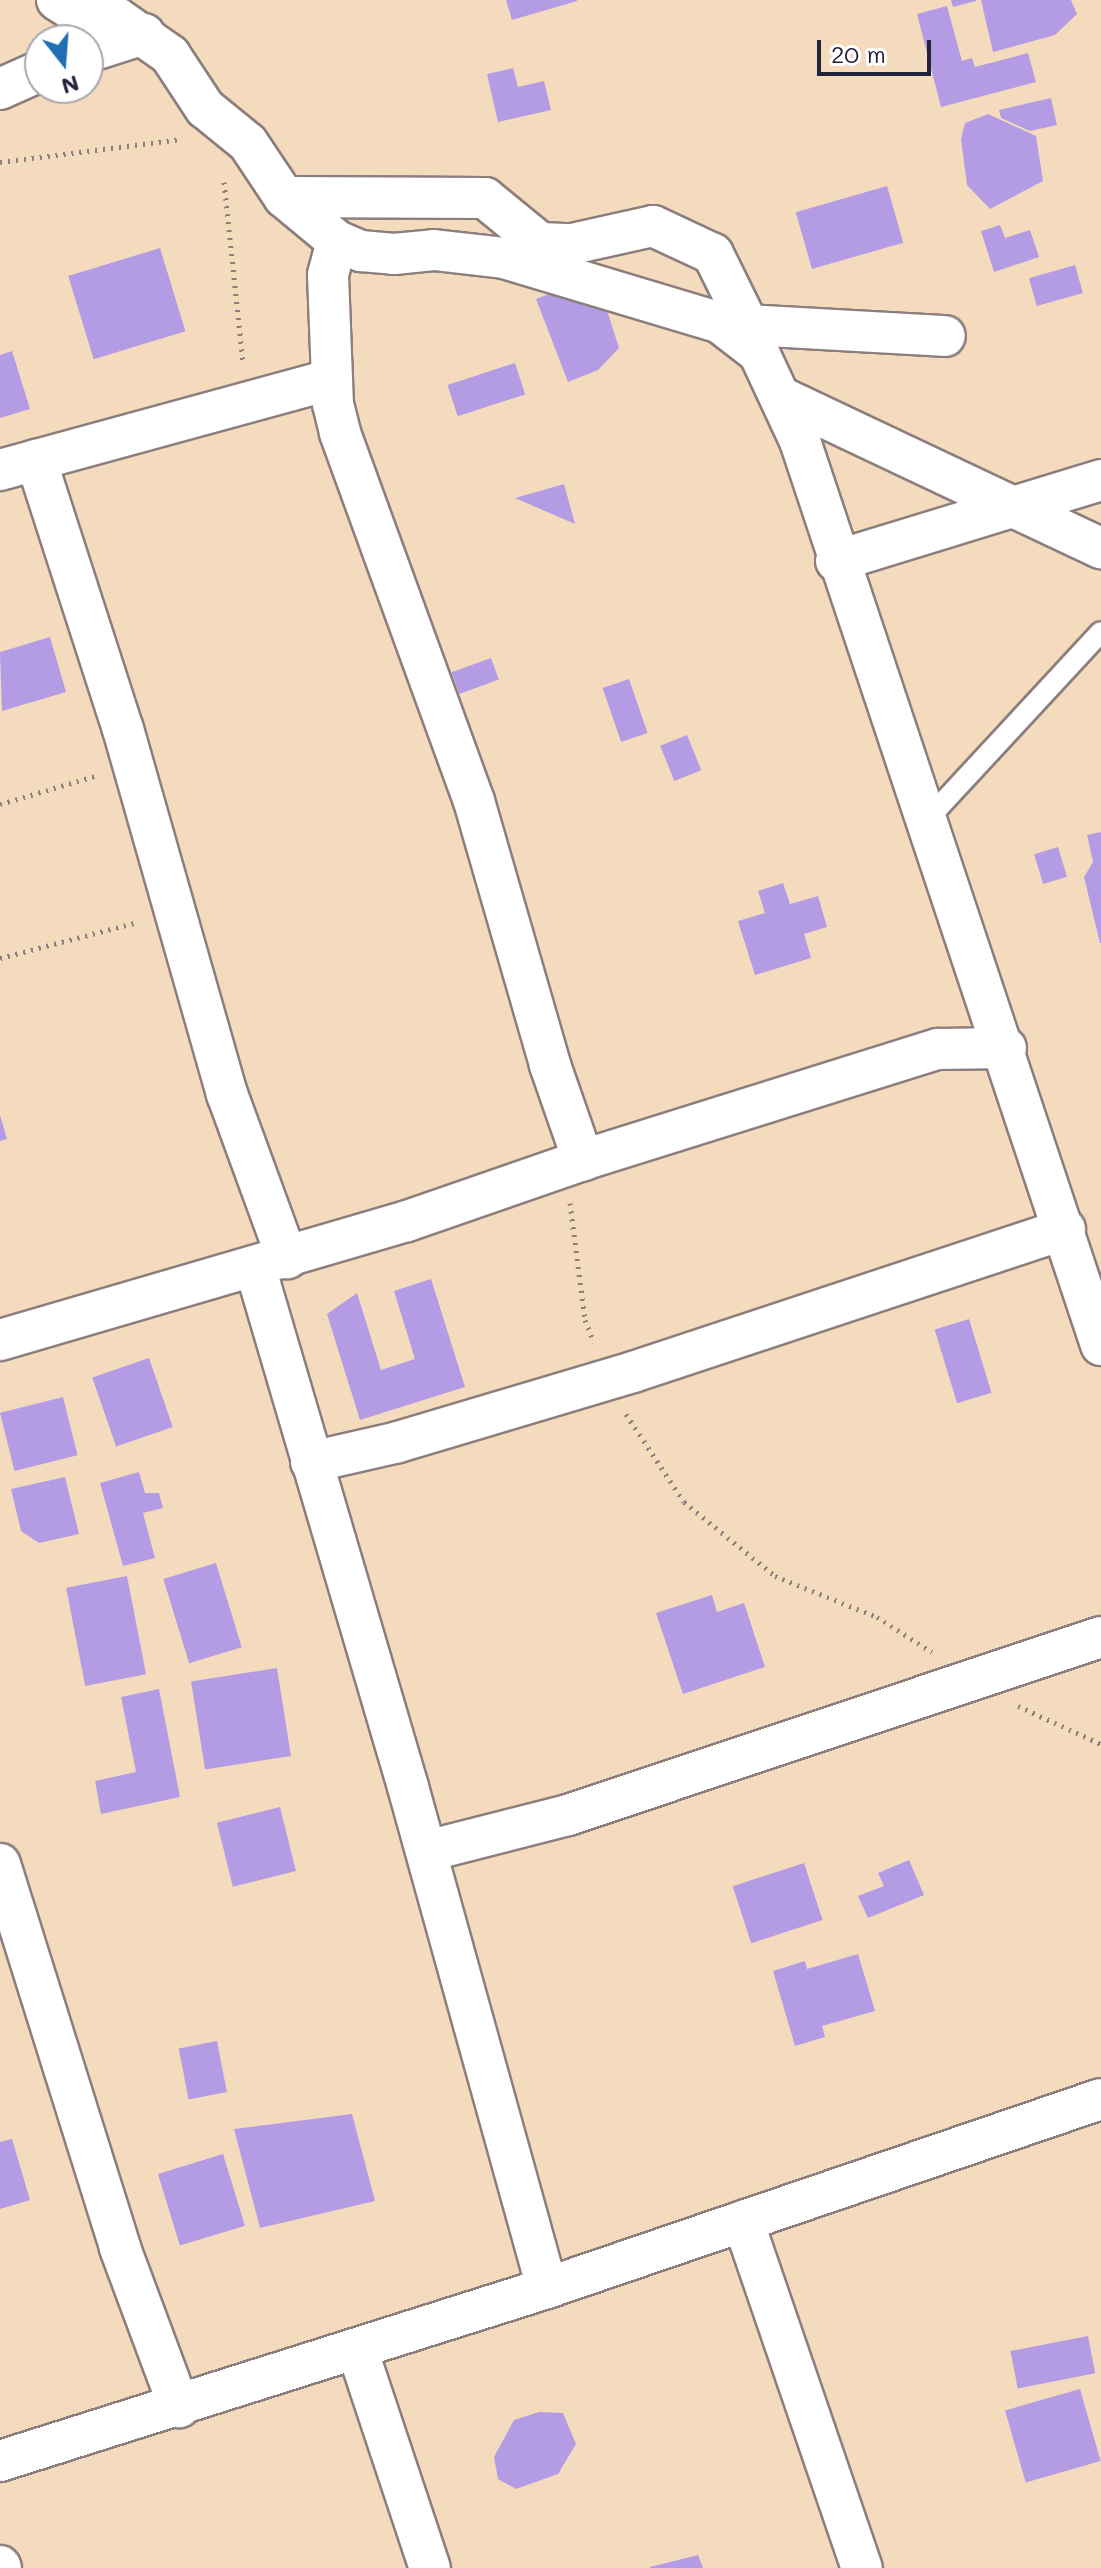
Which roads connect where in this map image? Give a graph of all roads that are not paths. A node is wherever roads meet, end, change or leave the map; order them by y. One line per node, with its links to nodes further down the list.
1 (57, 0): 2 (street)
2 (144, 34): 3 (street); 6 (street)
3 (104, 47)
4 (24, 78): 5 (street)
5 (0, 89)
6 (284, 197): 7 (street); 8 (street)
7 (337, 241): 9 (street); 10 (street)
8 (945, 336)
9 (332, 379): 11 (street); 19 (street)
10 (783, 398): 13 (street); 15 (street)
11 (18, 465): 21 (street)
12 (1101, 480): 13 (street)
13 (1015, 506): 14 (street); 15 (street)
14 (1101, 548)
15 (836, 561): 17 (street)
16 (1101, 632): 17 (lane)
17 (924, 823): 18 (street)
18 (1006, 1048): 19 (street); 20 (street)
19 (583, 1160): 21 (street)
20 (1065, 1229): 22 (street); 25 (street)
21 (271, 1263): 23 (street); 25 (street)
22 (1093, 1296): 24 (street)
23 (0, 1340)
24 (1101, 1345)
25 (311, 1462): 27 (street)
26 (1101, 1637): 27 (street)
27 (427, 1851): 32 (street)
28 (0, 1864): 29 (street)
29 (16, 1973): 34 (street)
30 (1101, 2099): 31 (street)
31 (743, 2221): 32 (street); 37 (street)
32 (547, 2288): 33 (street)
33 (357, 2349): 34 (street); 36 (street)
34 (179, 2407): 35 (street)
35 (0, 2461)
36 (430, 2568)
37 (862, 2568)

